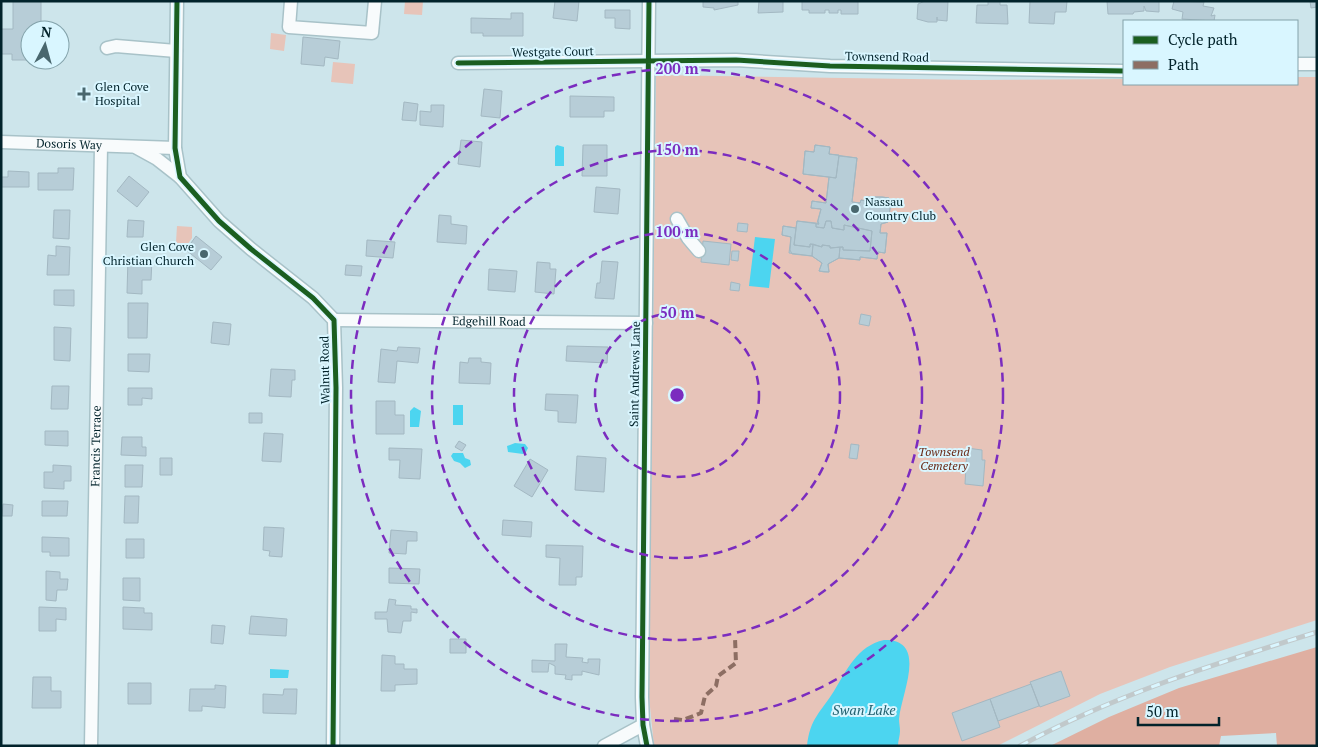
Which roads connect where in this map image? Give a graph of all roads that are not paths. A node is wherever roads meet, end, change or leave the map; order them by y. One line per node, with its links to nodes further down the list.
1 (177, 1): 6 (street)
2 (291, 1): 3 (street)
3 (375, 1)
4 (648, 1): 7 (street, Saint Andrews Lane)
5 (141, 49): 6 (street)
6 (176, 51): 15 (street)
7 (649, 60): 8 (street, Westgate Court); 11 (street, Townsend Road); 20 (street, Saint Andrews Lane)
8 (458, 63)
9 (1298, 64): 10 (street)
10 (1317, 64)
11 (1123, 71)
12 (1, 142): 13 (street, Dosoris Way)
13 (101, 146): 14 (street, Dosoris Way); 22 (street, Francis Terrace)
14 (135, 147): 15 (street, Dosoris Way); 16 (street, Dosoris Way)
15 (176, 148): 16 (street)
16 (180, 177): 19 (street, Walnut Road)
17 (677, 219): 18 (street)
18 (700, 251)
19 (334, 320): 20 (street, Edgehill Road); 23 (street, Walnut Road)
20 (646, 323): 21 (street, Saint Andrews Lane)
21 (643, 725): 24 (street); 25 (street, Saint Andrews Lane)
22 (91, 746)
23 (333, 746)
24 (604, 746)
25 (647, 746)

